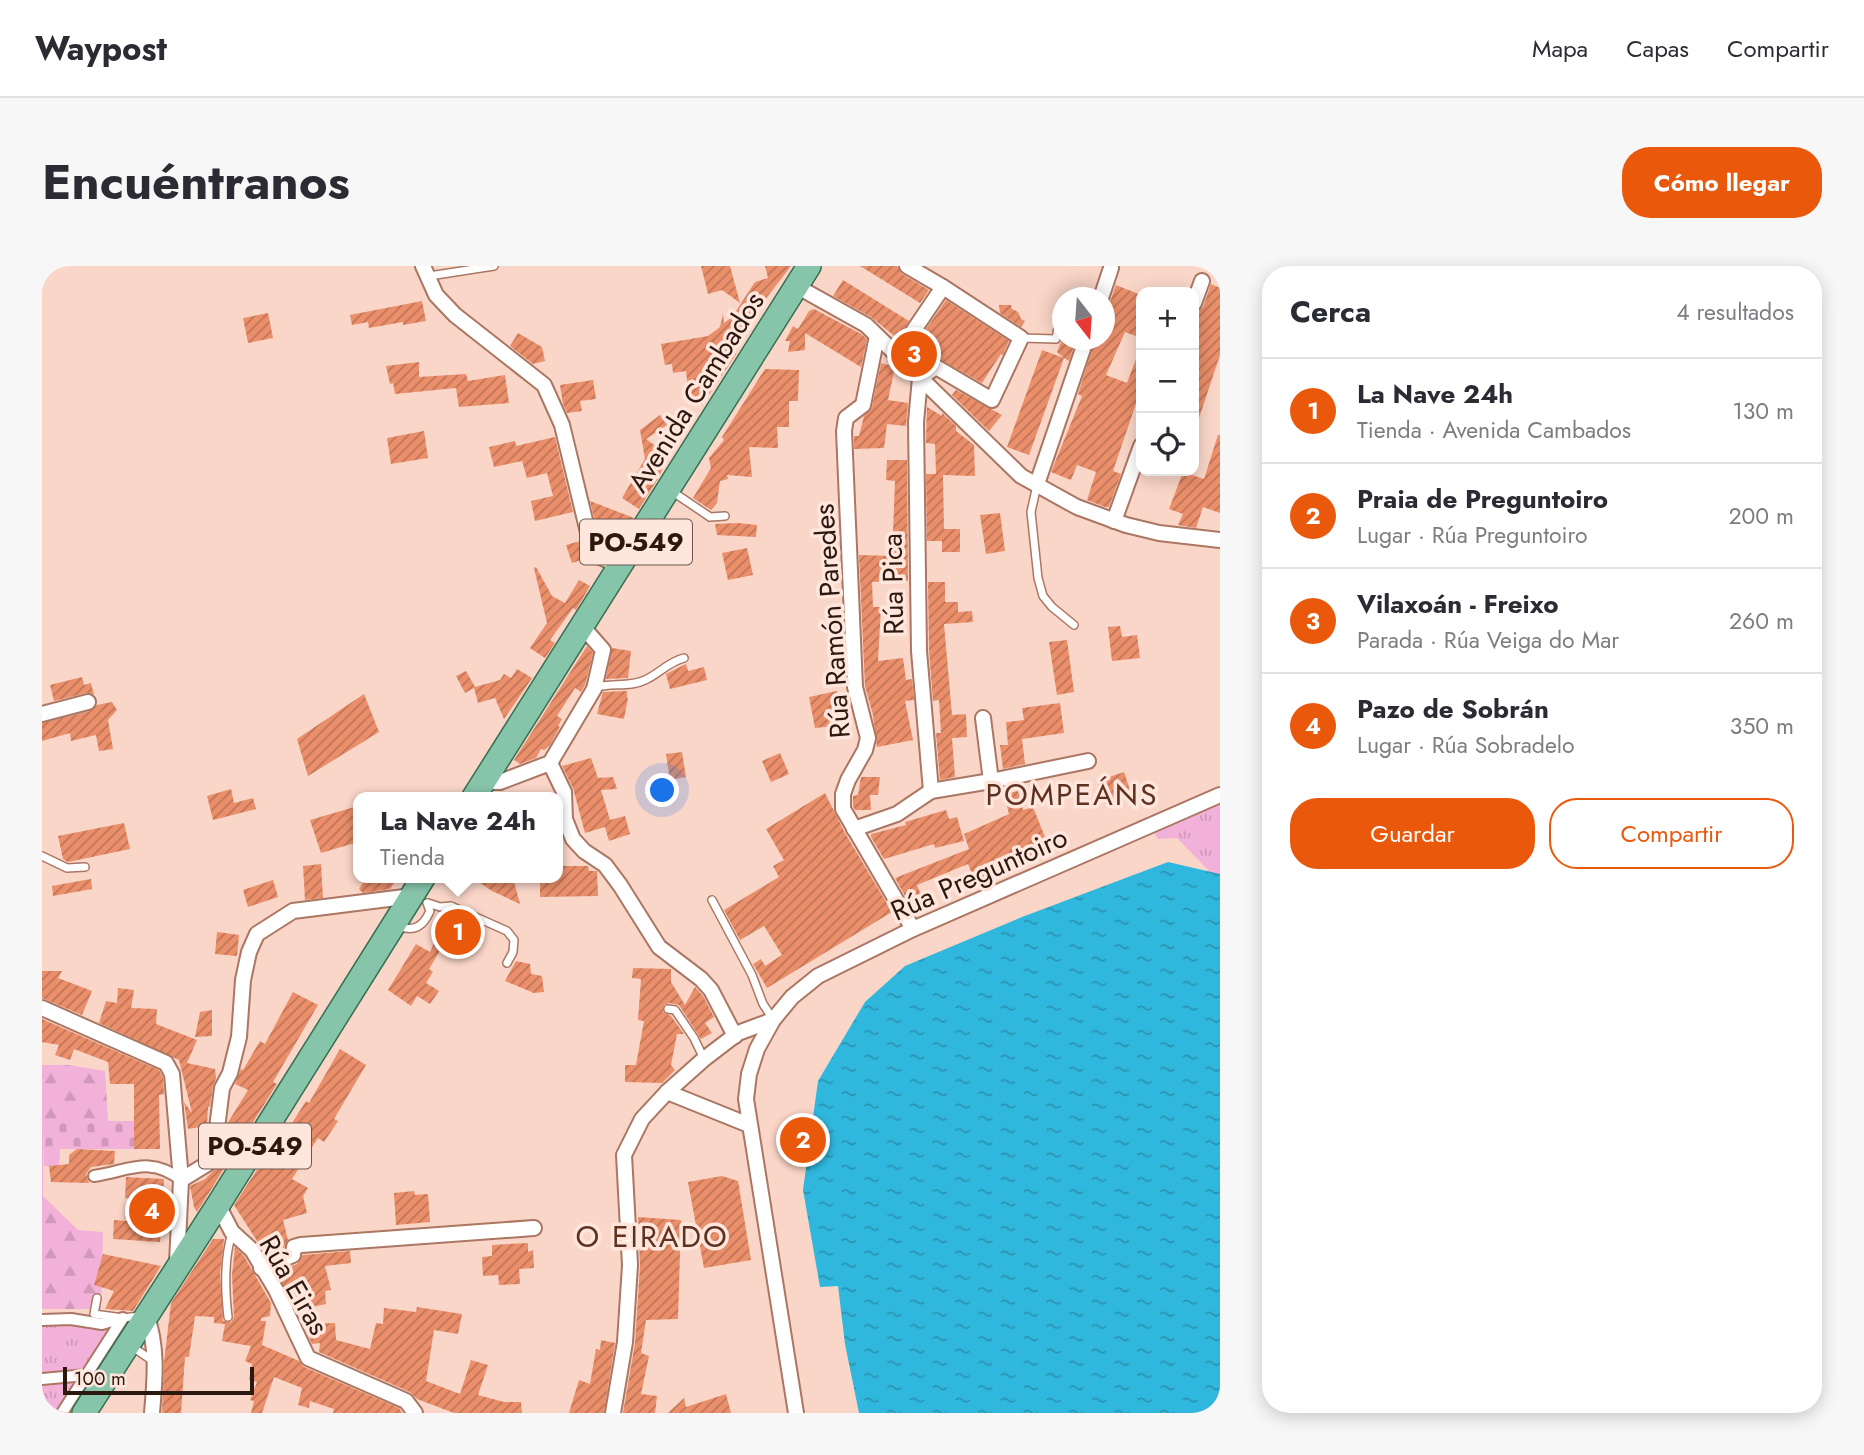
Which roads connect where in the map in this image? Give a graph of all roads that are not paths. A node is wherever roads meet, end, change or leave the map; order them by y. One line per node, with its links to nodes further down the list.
1 (494, 266): 5 (lane)
2 (809, 266): 7 (main road, Avenida Cambados / PO-549)
3 (907, 266): 8 (street)
4 (1111, 268): 9 (street)
5 (425, 271): 23 (street)
6 (1202, 281): 10 (street)
7 (798, 287): 11 (street); 19 (main road, Avenida Cambados / PO-549)
8 (943, 287): 12 (street); 15 (street)
9 (1105, 287)
10 (1199, 289)
11 (877, 336): 15 (street); 37 (street, Rúa Ramón Paredes)
12 (1021, 338): 13 (lane); 16 (street)
13 (1052, 339)
14 (1083, 350): 18 (street)
15 (897, 355): 16 (street)
16 (920, 377): 18 (street); 35 (street, Rúa Pica)
17 (1136, 460): 21 (street)
18 (1037, 484): 21 (street); 24 (lane)
19 (669, 489): 20 (lane); 23 (main road, Avenida Cambados / PO-549)
20 (725, 516)
21 (1114, 521): 22 (street)
22 (1220, 540)
23 (620, 566): 25 (main road, Avenida Cambados / PO-549)
24 (1074, 625)
25 (582, 626): 27 (street); 34 (main road, Avenida Cambados / PO-549)
26 (684, 658): 27 (lane)
27 (594, 689): 32 (street)
28 (88, 702): 29 (street)
29 (42, 714)
30 (983, 718): 33 (street)
31 (1088, 761): 33 (street)
32 (550, 763): 34 (street); 47 (street)
33 (991, 781): 35 (street)
34 (479, 790)
35 (931, 790): 37 (street)
36 (1220, 795): 42 (street, Rúa Preguntoiro)
37 (854, 829): 42 (street, Rúa Ramón Paredes)
38 (42, 856): 39 (lane)
39 (85, 867)
40 (421, 892): 43 (lane); 52 (street); 53 (main road, PO-549)
41 (712, 900): 46 (lane)
42 (913, 929): 46 (street, Rúa Preguntoiro)
43 (507, 963)
44 (42, 1008): 52 (street)
45 (668, 1009): 48 (lane)
46 (773, 1020): 47 (street, Rúa Preguntoiro); 50 (street, Rúa Preguntoiro)
47 (735, 1036): 48 (street, Rúa Preguntoiro)
48 (704, 1059): 49 (street, Rúa Preguntoiro)
49 (667, 1092): 50 (street); 71 (street, Rúa Preguntoiro)
50 (749, 1125): 72 (street, Rúa Preguntoiro)
51 (94, 1176): 52 (street)
52 (181, 1180): 56 (street)
53 (218, 1205): 55 (street, Rúa Eiras); 56 (main road, PO-549)
54 (534, 1228): 57 (street)
55 (232, 1232): 57 (street, Rúa Eiras); 60 (lane)
56 (177, 1266): 59 (main road, PO-549)
57 (261, 1268): 70 (street, Rúa Eiras)
58 (97, 1298): 61 (lane)
59 (146, 1314): 61 (lane); 63 (main road, PO-549); 64 (street)
60 (228, 1317)
61 (123, 1318): 62 (street); 65 (street)
62 (42, 1320)
63 (127, 1344): 64 (lane); 68 (main road, PO-549)
64 (155, 1362): 69 (street)
65 (86, 1375): 66 (street); 67 (street)
66 (42, 1379)
67 (62, 1413)
68 (84, 1413)
69 (152, 1413)
70 (415, 1413)
71 (613, 1413)
72 (796, 1413)

